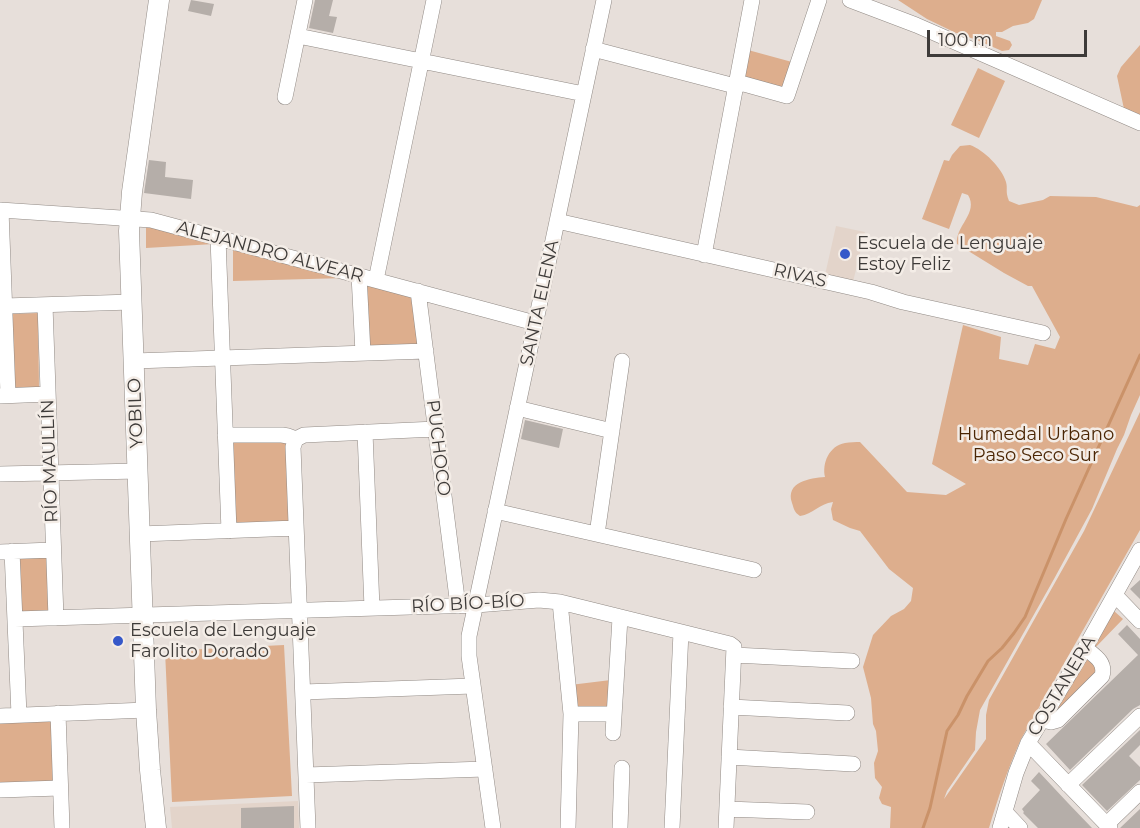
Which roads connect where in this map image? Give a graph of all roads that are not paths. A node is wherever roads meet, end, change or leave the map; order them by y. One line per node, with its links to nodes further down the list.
1 (159, 0): 16 (main road, YOBILO)
2 (305, 0): 8 (street)
3 (434, 0): 10 (street)
4 (604, 0): 9 (street, SANTA ELENA)
5 (752, 0): 11 (street)
6 (819, 0): 11 (street)
7 (850, 0): 14 (street)
8 (298, 36): 10 (street); 13 (street)
9 (593, 49): 11 (street); 12 (street, SANTA ELENA)
10 (421, 61): 12 (street); 21 (street)
11 (736, 84): 19 (street)
12 (584, 94): 17 (street, SANTA ELENA)
13 (285, 97)
14 (1140, 123)
15 (0, 210): 16 (street, ALEJANDRO ALVEAR); 25 (street)
16 (129, 219): 18 (street, ALEJANDRO ALVEAR); 23 (main road, YOBILO)
17 (557, 221): 19 (street, RIVAS); 26 (street, SANTA ELENA)
18 (219, 238): 20 (street, ALEJANDRO ALVEAR); 30 (street)
19 (704, 255): 27 (street, RIVAS)
20 (359, 275): 21 (street, ALEJANDRO ALVEAR); 29 (street)
21 (376, 280): 22 (street, ALEJANDRO ALVEAR)
22 (418, 291): 26 (street, ALEJANDRO ALVEAR); 28 (street, PUCHOCO)
23 (132, 302): 24 (street); 32 (main road, YOBILO)
24 (45, 305): 25 (street); 33 (street, RÍO MAULLÍN)
25 (4, 306): 34 (street)
26 (535, 323): 35 (street, SANTA ELENA)
27 (1043, 333)
28 (426, 351): 29 (street); 36 (street, PUCHOCO)
29 (363, 353): 30 (street)
30 (222, 358): 32 (street); 39 (street)
31 (621, 361): 37 (street)
32 (134, 362): 41 (main road, YOBILO)
33 (48, 394): 34 (street); 42 (street, RÍO MAULLÍN)
34 (4, 395)
35 (517, 408): 37 (street); 44 (street, SANTA ELENA)
36 (436, 429): 38 (street); 57 (street, PUCHOCO)
37 (612, 431): 48 (street)
38 (365, 432): 40 (street); 58 (street)
39 (225, 435): 40 (street); 46 (street)
40 (296, 439): 45 (street)
41 (139, 471): 42 (street); 47 (main road, YOBILO)
42 (50, 472): 43 (street); 49 (street, RÍO MAULLÍN)
43 (0, 474)
44 (495, 511): 48 (street); 56 (street, SANTA ELENA)
45 (296, 528): 46 (street); 59 (street)
46 (228, 531): 47 (street)
47 (141, 534): 60 (main road, YOBILO)
48 (597, 534): 53 (street)
49 (52, 550): 51 (street); 61 (street, RÍO MAULLÍN)
50 (1140, 550): 52 (street, COSTANERA)
51 (6, 551): 63 (street)
52 (1136, 563): 54 (street, COSTANERA)
53 (754, 570)
54 (1115, 595): 64 (street); 66 (street, COSTANERA)
55 (560, 603): 56 (street, RÍO BÍO-BÍO); 62 (street, RÍO BÍO-BÍO); 80 (street)
56 (476, 605): 57 (street, RÍO BÍO-BÍO); 69 (street)
57 (458, 606): 58 (street, RÍO BÍO-BÍO)
58 (372, 608): 59 (street, RÍO BÍO-BÍO)
59 (300, 610): 60 (street, RÍO BÍO-BÍO); 70 (street)
60 (143, 615): 61 (street, RÍO BÍO-BÍO); 72 (main road, YOBILO)
61 (56, 618): 63 (street, RÍO BÍO-BÍO)
62 (620, 618): 65 (street, RÍO BÍO-BÍO); 75 (street)
63 (15, 619): 76 (street)
64 (1140, 621)
65 (681, 632): 67 (street, RÍO BÍO-BÍO); 102 (street)
66 (1085, 648): 79 (street, COSTANERA); 79 (street)
67 (734, 655): 68 (street); 71 (street)
68 (852, 661)
69 (473, 686): 70 (street); 86 (street)
70 (303, 692): 87 (street)
71 (731, 706): 73 (street); 83 (street)
72 (146, 710): 74 (street); 97 (main road, YOBILO)
73 (847, 712)
74 (57, 713): 76 (street); 89 (street)
75 (615, 714): 80 (street); 81 (street)
76 (19, 715): 77 (street)
77 (0, 716)
78 (1140, 716): 88 (street)
79 (1042, 720): 82 (street, COSTANERA)
80 (571, 721): 100 (street)
81 (613, 733)
82 (1028, 743): 88 (street); 94 (street, COSTANERA)
83 (729, 757): 84 (street); 92 (street)
84 (853, 764)
85 (622, 768): 101 (street)
86 (485, 769): 87 (street); 99 (street)
87 (306, 775): 98 (street)
88 (1068, 784): 95 (street)
89 (60, 788): 90 (street); 96 (street)
90 (0, 790)
91 (1140, 792): 95 (street)
92 (727, 809): 93 (street); 103 (street)
93 (807, 812)
94 (1005, 812): 104 (street, COSTANERA); 105 (street)
95 (1108, 826)
96 (62, 828)
97 (156, 828)
98 (308, 828)
99 (493, 828)
100 (568, 828)
101 (620, 828)
102 (672, 828)
103 (726, 828)
104 (1000, 828)
105 (1020, 828)

